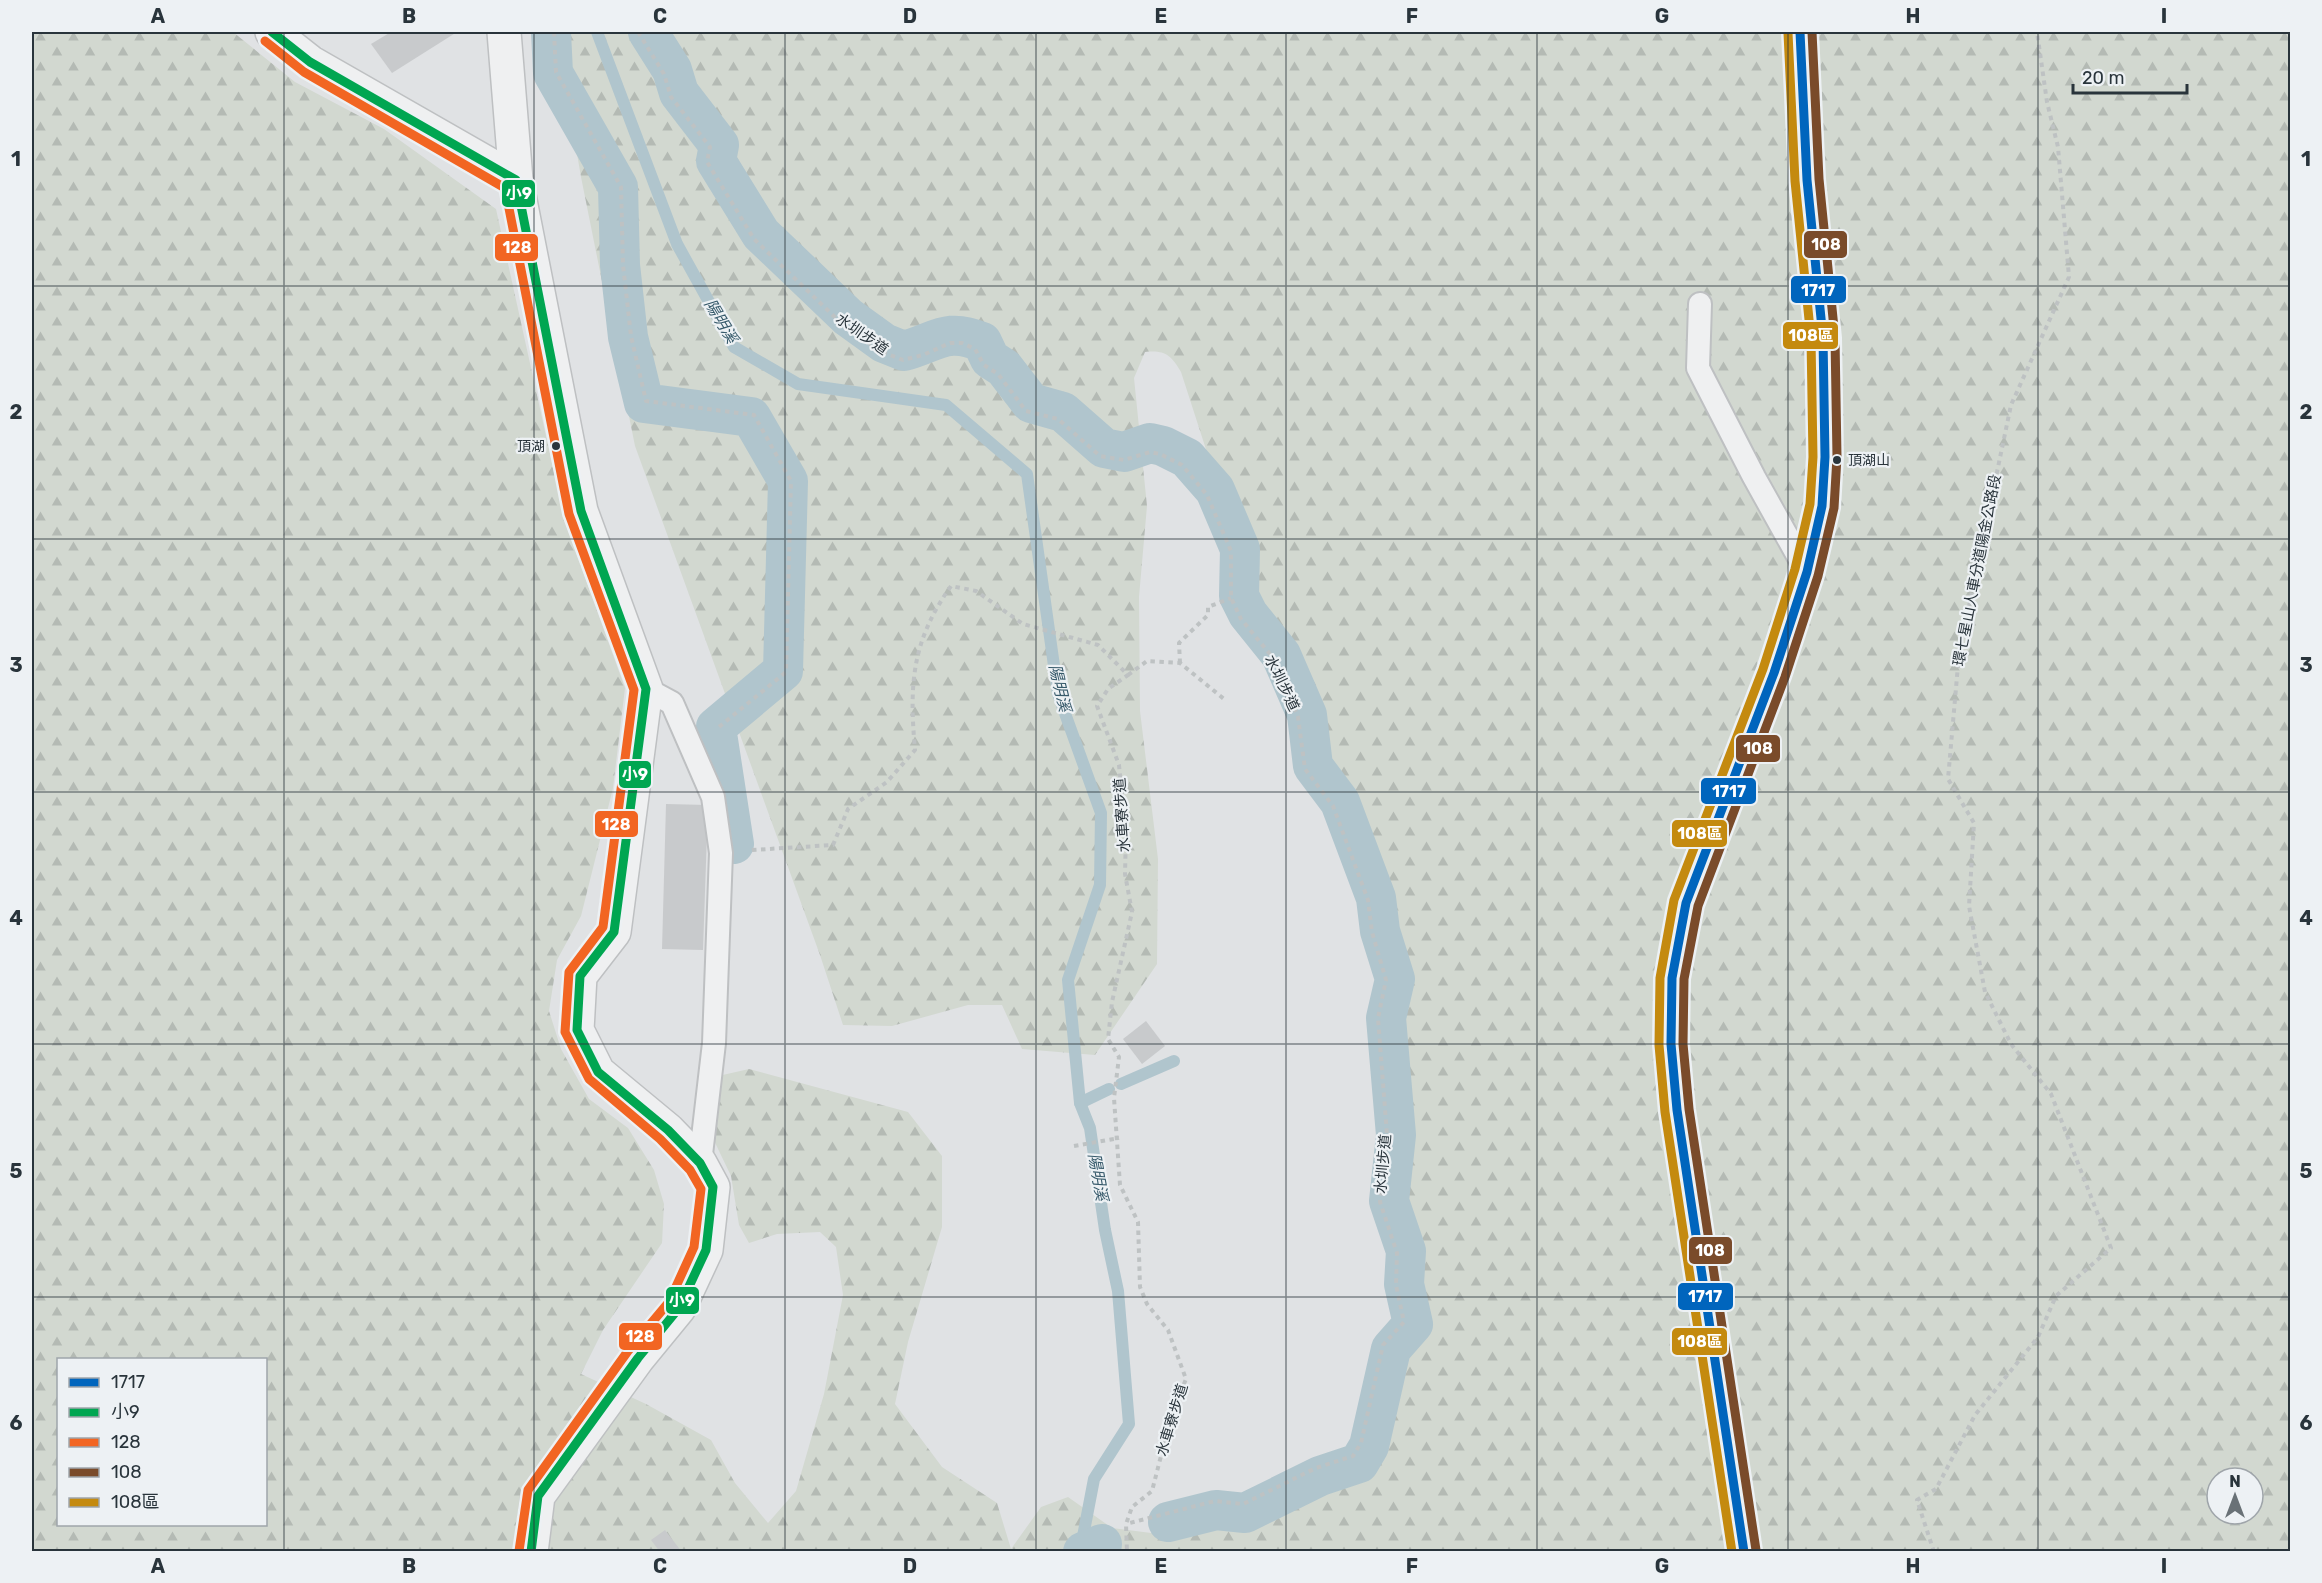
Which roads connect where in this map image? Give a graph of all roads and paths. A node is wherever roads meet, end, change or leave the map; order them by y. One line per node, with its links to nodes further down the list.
1 (272, 32): 7 (street)
2 (504, 32): 7 (street)
3 (554, 32): 15 (path)
4 (638, 32): 10 (path, 水圳步道)
5 (1800, 32): 9 (main road)
6 (2037, 32): 24 (path, 環七星山人車分道陽金公路段)
7 (516, 180): 13 (street)
8 (1700, 304): 9 (lane)
9 (1807, 572): 23 (main road)
10 (1231, 598): 11 (path); 20 (path, 水圳步道)
11 (1180, 663): 12 (path); 14 (path)
12 (1128, 675): 16 (path); 17 (path, 水車寮步道)
13 (646, 688): 16 (lane); 19 (street)
14 (1224, 699)
15 (720, 738)
16 (721, 853): 19 (lane)
17 (1119, 1138): 18 (path); 20 (path, 水車寮步道)
18 (1074, 1146)
19 (700, 1163): 21 (street)
20 (1126, 1524): 22 (path)
21 (531, 1551)
22 (1127, 1551)
23 (1744, 1551)
24 (1934, 1551)

